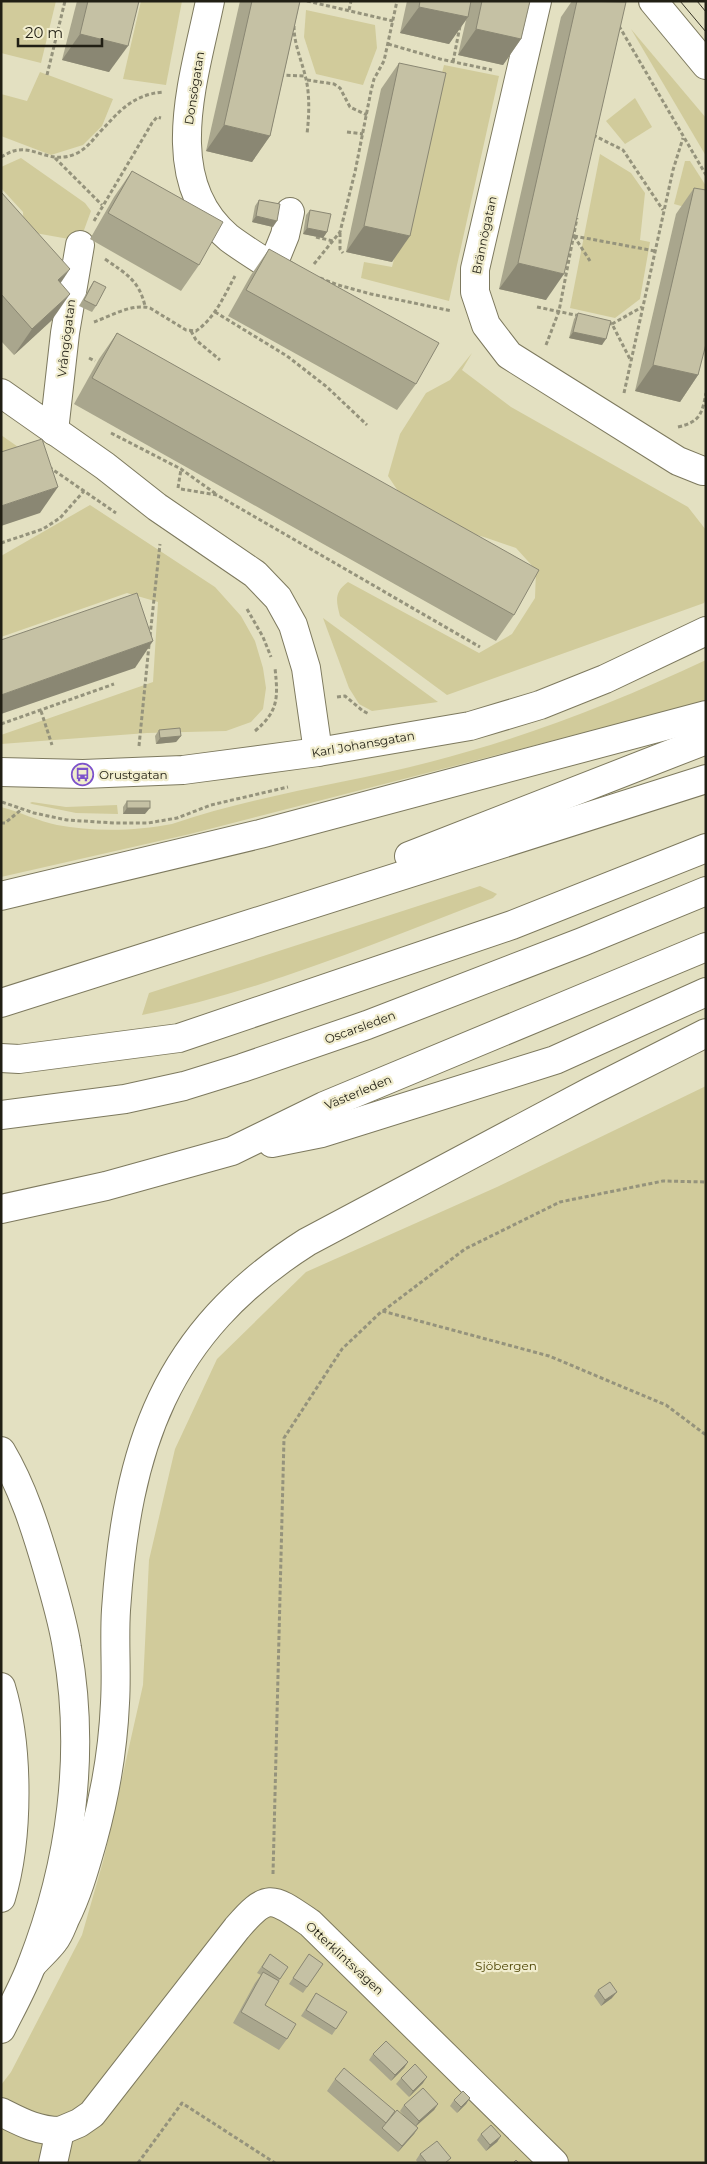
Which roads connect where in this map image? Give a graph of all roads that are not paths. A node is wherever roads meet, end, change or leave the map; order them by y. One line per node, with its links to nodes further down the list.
1 (210, 1): 7 (main road, Donsögatan)
2 (537, 1): 11 (main road, Brännögatan)
3 (653, 1): 4 (main road)
4 (706, 65)
5 (290, 212): 7 (main road)
6 (80, 245): 10 (main road, Vrångögatan)
7 (272, 267): 8 (main road, Donsögatan)
8 (314, 277)
9 (1, 393): 10 (main road)
10 (54, 431): 15 (main road)
11 (706, 471)
12 (706, 632): 15 (main road, Karl Johansgatan)
13 (706, 715): 20 (main road)
14 (706, 740): 22 (main road)
15 (318, 752): 16 (main road, Karl Johansgatan)
16 (1, 772)
17 (706, 779): 22 (main road)
18 (706, 848): 26 (main road)
19 (706, 891): 27 (main road, Oscarsleden)
20 (1, 896)
21 (706, 947): 28 (main road, Västerleden)
22 (168, 950): 24 (main road)
23 (706, 992): 28 (main road)
24 (1, 1003)
25 (706, 1033): 33 (main road)
26 (1, 1058)
27 (1, 1115)
28 (232, 1151): 29 (main road, Västerleden)
29 (1, 1209)
30 (1, 1451): 33 (main road)
31 (1, 1688): 32 (main road)
32 (1, 1898)
33 (32, 1965): 34 (main road)
34 (1, 2029)
35 (1, 2112): 36 (main road)
36 (60, 2131): 37 (main road); 38 (main road, Otterklintsvägen)
37 (53, 2163)
38 (554, 2163)

